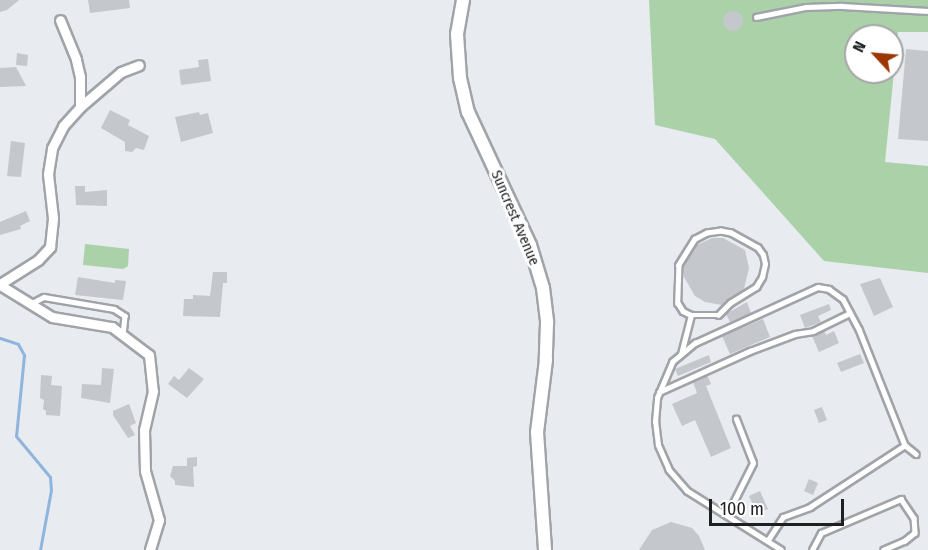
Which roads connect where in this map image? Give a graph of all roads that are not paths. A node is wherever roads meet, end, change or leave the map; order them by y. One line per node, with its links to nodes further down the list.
1 (463, 0): 20 (street, Suncrest Avenue)
2 (928, 11): 3 (lane)
3 (756, 17)
4 (60, 20): 6 (street)
5 (139, 64): 6 (street)
6 (80, 107): 7 (street)
7 (0, 285): 8 (street)
8 (31, 304): 11 (street); 11 (lane)
9 (850, 313): 12 (lane); 13 (lane); 15 (lane)
10 (691, 315): 10 (lane); 12 (lane)
11 (123, 334): 19 (street)
12 (681, 354): 13 (lane)
13 (659, 392): 17 (lane)
14 (736, 419): 17 (lane)
15 (905, 445): 16 (lane); 18 (lane)
16 (916, 454)
17 (727, 515): 18 (lane)
18 (768, 540): 21 (lane)
19 (150, 550)
20 (544, 550)
21 (781, 550)
22 (812, 550): 23 (lane)
23 (884, 550)

